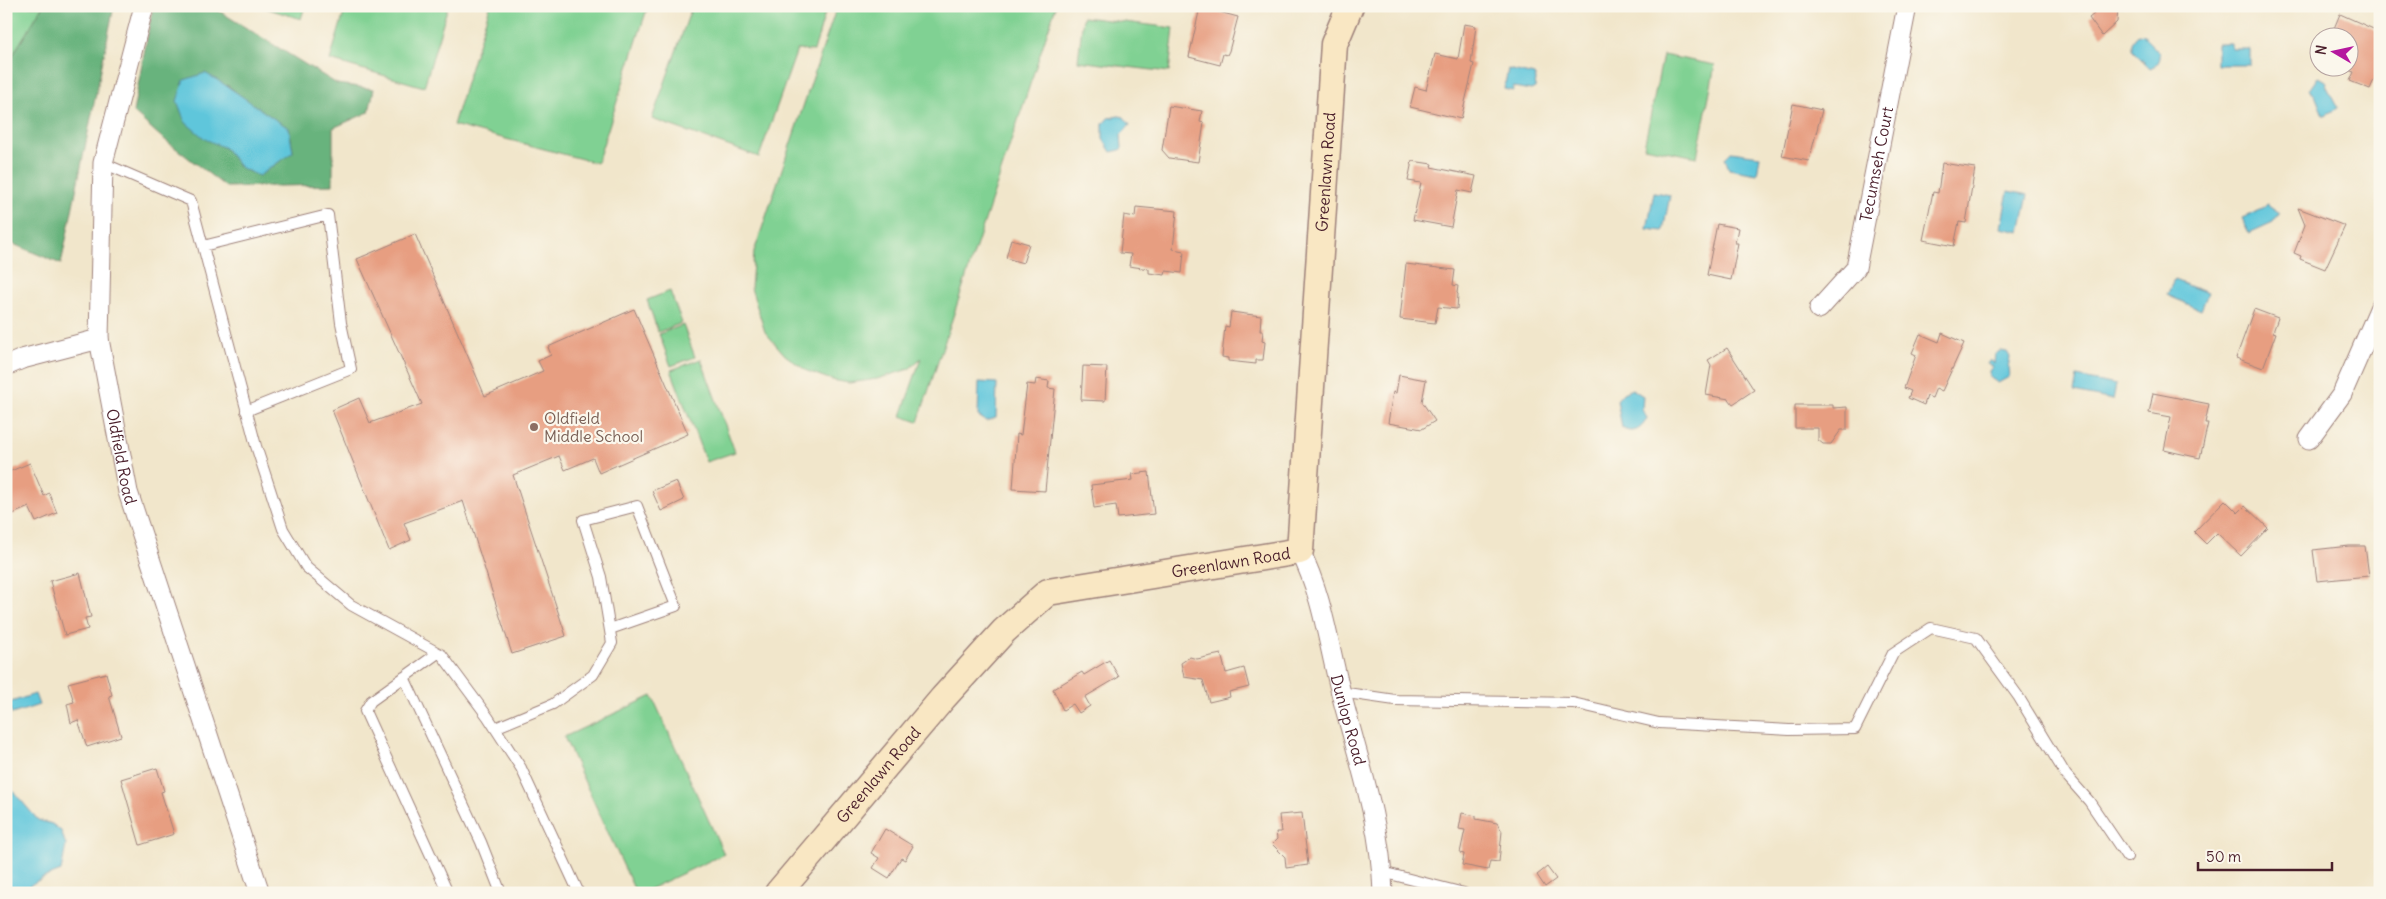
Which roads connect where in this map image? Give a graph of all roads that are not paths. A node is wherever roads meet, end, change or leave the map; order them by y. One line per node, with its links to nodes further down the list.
1 (144, 6): 4 (street, Oldfield Road)
2 (1350, 6): 12 (main road, Greenlawn Road)
3 (1907, 6): 7 (street, Tecumseh Court)
4 (103, 162): 5 (lane); 8 (street, Oldfield Road)
5 (203, 246): 10 (lane); 10 (lane)
6 (2380, 307): 11 (street)
7 (1819, 309)
8 (99, 339): 9 (street); 20 (street, Oldfield Road)
9 (6, 366)
10 (246, 410): 14 (lane)
11 (2309, 439)
12 (1300, 551): 16 (street, Dunlop Road); 24 (main road, Greenlawn Road)
13 (610, 629): 13 (lane); 17 (lane)
14 (438, 653): 15 (lane); 17 (lane)
15 (404, 677): 21 (lane); 22 (lane)
16 (1340, 692): 18 (lane); 19 (street, Dunlop Road)
17 (495, 728): 23 (lane)
18 (2127, 857)
19 (1382, 872): 25 (street, Dunlop Road); 26 (lane)
20 (260, 893)
21 (448, 893)
22 (501, 893)
23 (579, 893)
24 (778, 893)
25 (1383, 893)
26 (1464, 893)

